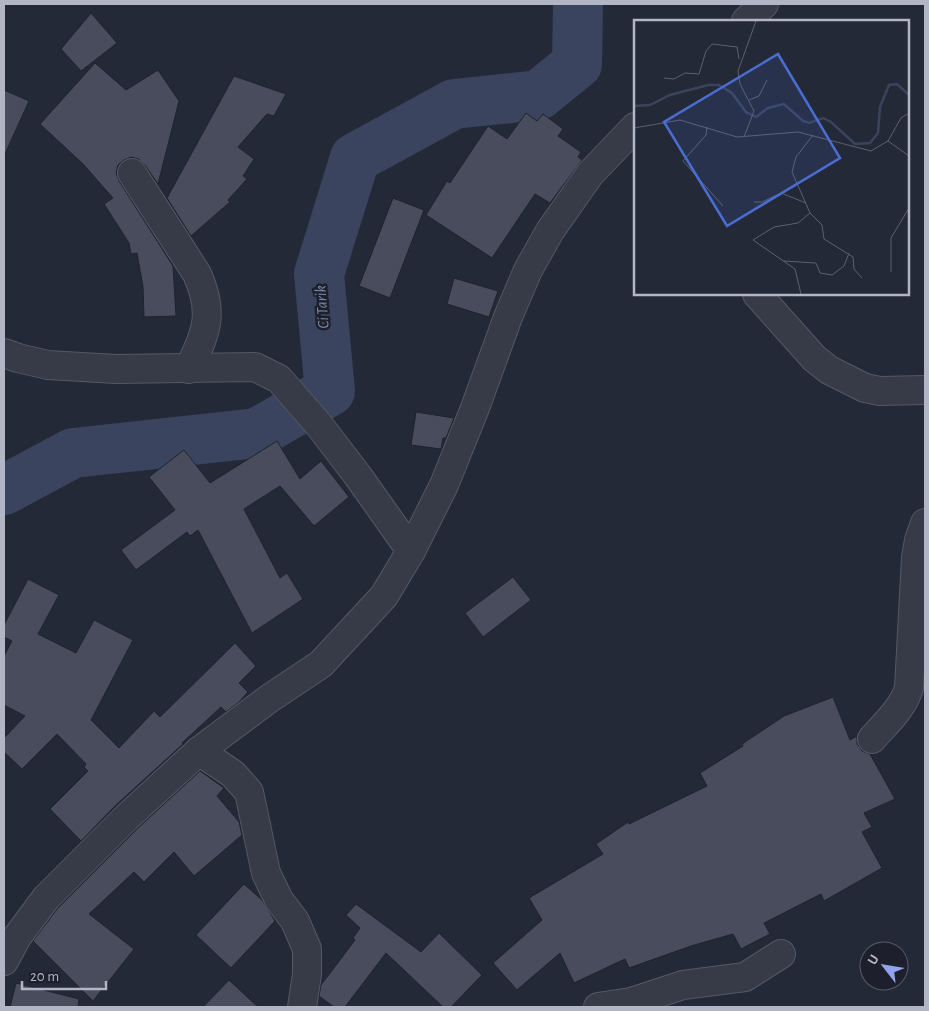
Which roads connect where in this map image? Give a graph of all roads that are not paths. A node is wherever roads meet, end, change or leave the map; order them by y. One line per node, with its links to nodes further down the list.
1 (764, 4): 2 (street)
2 (747, 20)
3 (634, 128): 10 (street)
4 (132, 173): 7 (street)
5 (758, 295): 8 (street)
6 (4, 353): 7 (street)
7 (189, 369): 10 (street)
8 (925, 390)
9 (925, 523): 11 (street)
10 (411, 551): 12 (street)
11 (872, 739)
12 (199, 751): 14 (street); 15 (street)
13 (781, 954): 16 (street)
14 (4, 961)
15 (302, 1007)
16 (598, 1007)

